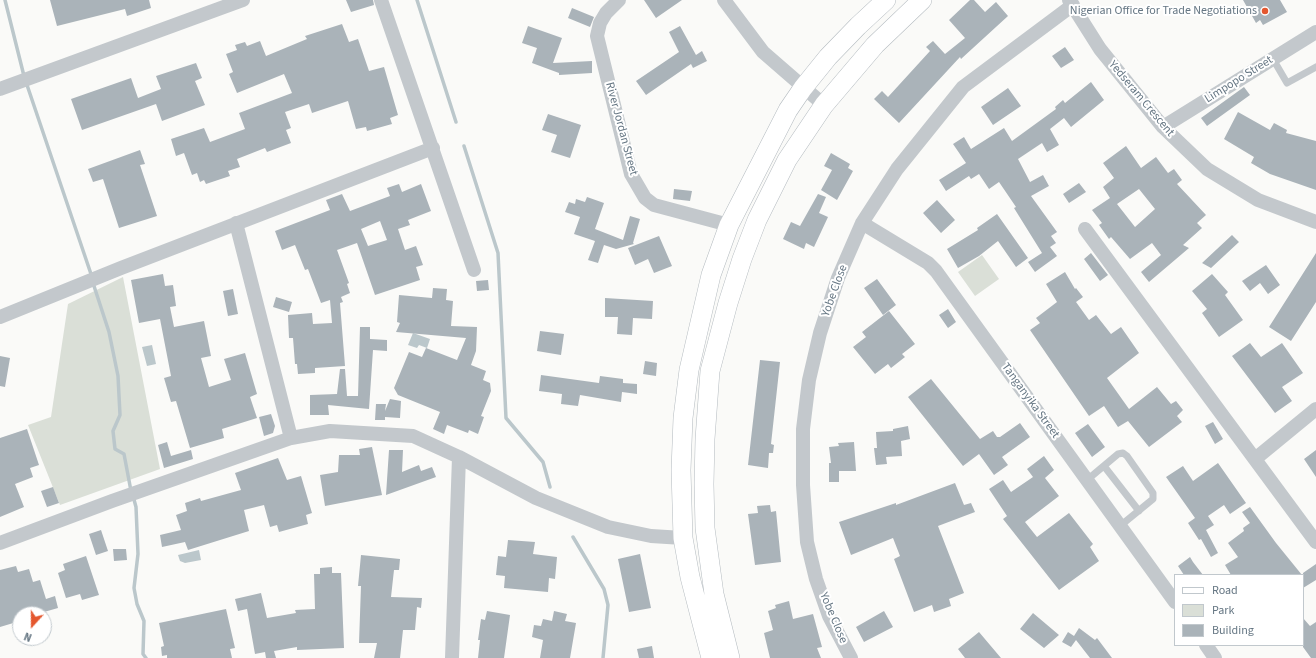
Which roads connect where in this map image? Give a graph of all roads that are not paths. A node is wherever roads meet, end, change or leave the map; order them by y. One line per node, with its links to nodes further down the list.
1 (243, 0): 8 (street)
2 (381, 0): 16 (street)
3 (620, 0): 20 (street, River Jordan Street)
4 (724, 0): 12 (street)
5 (886, 0): 12 (street)
6 (922, 0): 14 (street)
7 (1071, 3): 15 (street, Yedseram Crescent); 19 (street, Yobe Close)
8 (214, 5): 13 (street)
9 (1316, 32): 10 (street, Limpopo Street)
10 (1273, 59): 11 (lane); 15 (street, Limpopo Street)
11 (1316, 67)
12 (803, 88): 14 (street); 20 (street)
13 (0, 89)
14 (824, 105): 39 (street)
15 (1163, 127): 17 (street, Yedseram Crescent)
16 (433, 148): 18 (street); 22 (street)
17 (1316, 222)
18 (236, 223): 23 (street); 25 (street)
19 (862, 223): 29 (street, Tanganyika Street); 40 (street, Yobe Close)
20 (729, 225): 32 (street)
21 (1085, 229): 27 (street)
22 (474, 270)
23 (0, 317)
24 (1316, 409): 27 (street)
25 (291, 438): 26 (street); 34 (street)
26 (459, 457): 32 (street); 37 (street)
27 (1255, 459): 33 (street)
28 (1104, 466): 29 (lane); 30 (lane); 30 (lane)
29 (1087, 480): 31 (street, Tanganyika Street)
30 (1139, 511): 31 (lane)
31 (1120, 526): 35 (street, Tanganyika Street)
32 (683, 538): 38 (street)
33 (1316, 542)
34 (0, 543)
35 (1174, 601)
36 (1207, 646): 41 (street)
37 (452, 658)
38 (711, 658)
39 (730, 658)
40 (850, 658)
41 (1215, 658)

